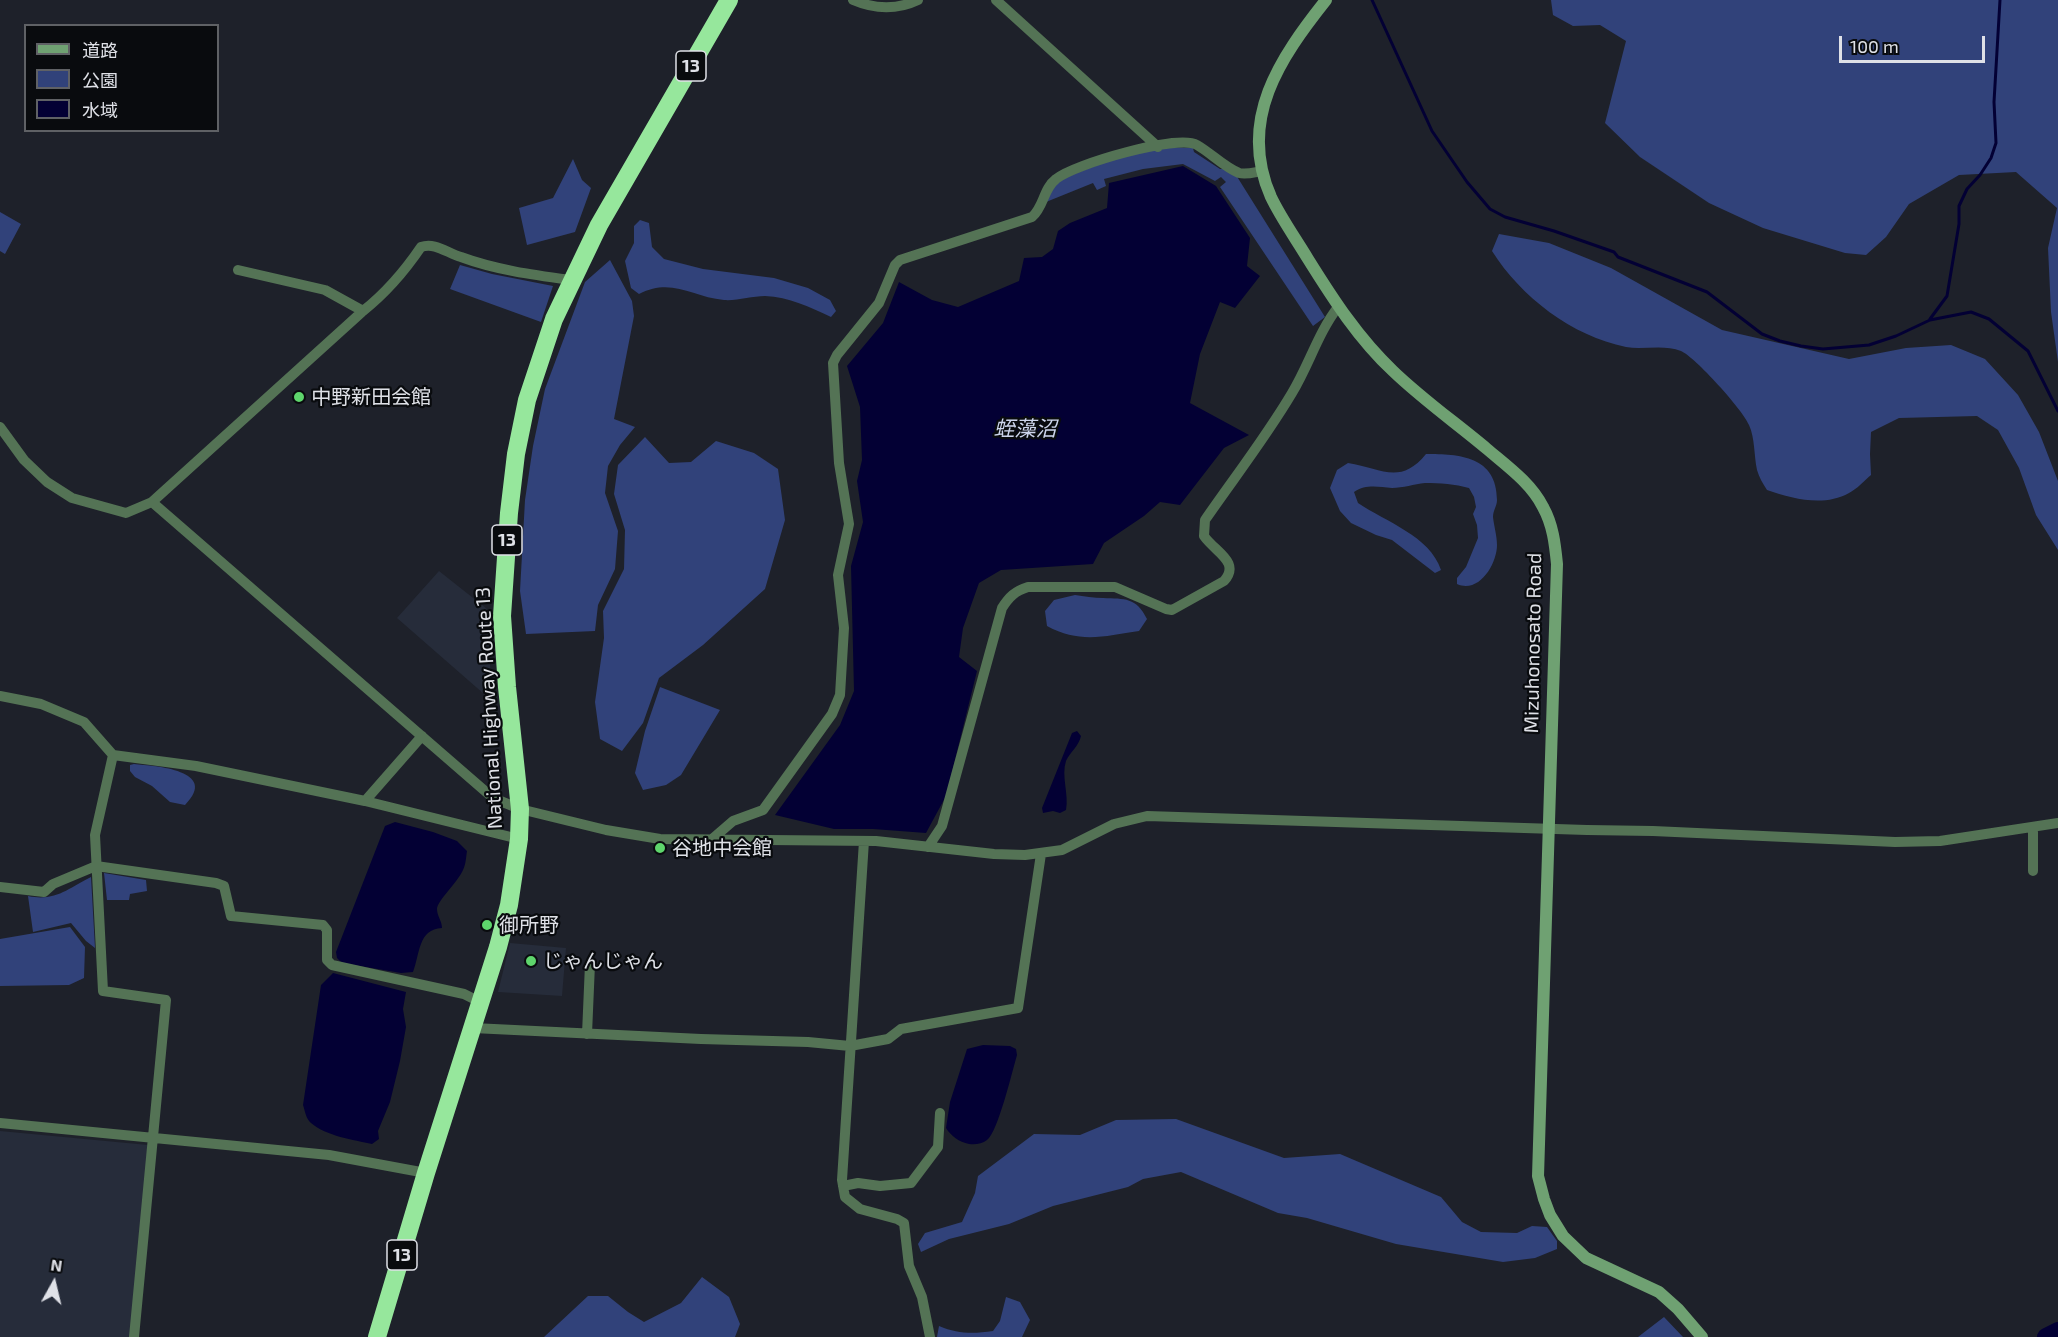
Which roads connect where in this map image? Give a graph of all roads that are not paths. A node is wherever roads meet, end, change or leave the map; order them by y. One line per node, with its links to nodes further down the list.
1 (729, 0): 9 (highway, National Highway Route 13 / 13)
2 (853, 0): 3 (street)
3 (918, 0)
4 (996, 0): 6 (street)
5 (1326, 0): 7 (street, Mizuhonosato Road)
6 (1158, 147): 7 (street); 23 (street)
7 (1262, 171): 10 (street, Mizuhonosato Road)
8 (238, 270): 11 (street)
9 (571, 280): 11 (street); 18 (highway, National Highway Route 13 / 13)
10 (1338, 307): 21 (street, Mizuhonosato Road); 25 (street)
11 (363, 310): 13 (street)
12 (0, 427): 13 (street)
13 (152, 502): 15 (street)
14 (0, 696): 16 (street)
15 (422, 736): 17 (street); 18 (street)
16 (113, 755): 17 (street); 27 (street)
17 (365, 801): 22 (street)
18 (520, 809): 22 (highway, National Highway Route 13 / 13); 23 (street)
19 (2058, 823): 20 (street)
20 (2032, 826): 21 (street); 28 (street)
21 (1548, 829): 26 (street); 43 (street, Mizuhonosato Road)
22 (519, 839): 31 (highway, National Highway Route 13 / 13)
23 (711, 840): 24 (street)
24 (864, 841): 25 (street); 34 (street)
25 (928, 847): 26 (street)
26 (1041, 854): 34 (street)
27 (96, 866): 29 (street); 31 (street); 37 (street)
28 (2032, 871)
29 (0, 887)
30 (591, 964): 33 (street)
31 (480, 1002): 32 (highway, National Highway Route 13 / 13)
32 (473, 1028): 33 (street); 38 (highway, National Highway Route 13 / 13)
33 (587, 1034): 34 (street)
34 (850, 1046): 39 (street)
35 (940, 1113): 39 (street)
36 (0, 1124): 37 (street)
37 (152, 1138): 38 (street); 40 (street)
38 (426, 1173): 41 (highway, National Highway Route 13 / 13)
39 (843, 1186): 42 (street)
40 (134, 1337)
41 (377, 1337)
42 (930, 1337)
43 (1702, 1337)

